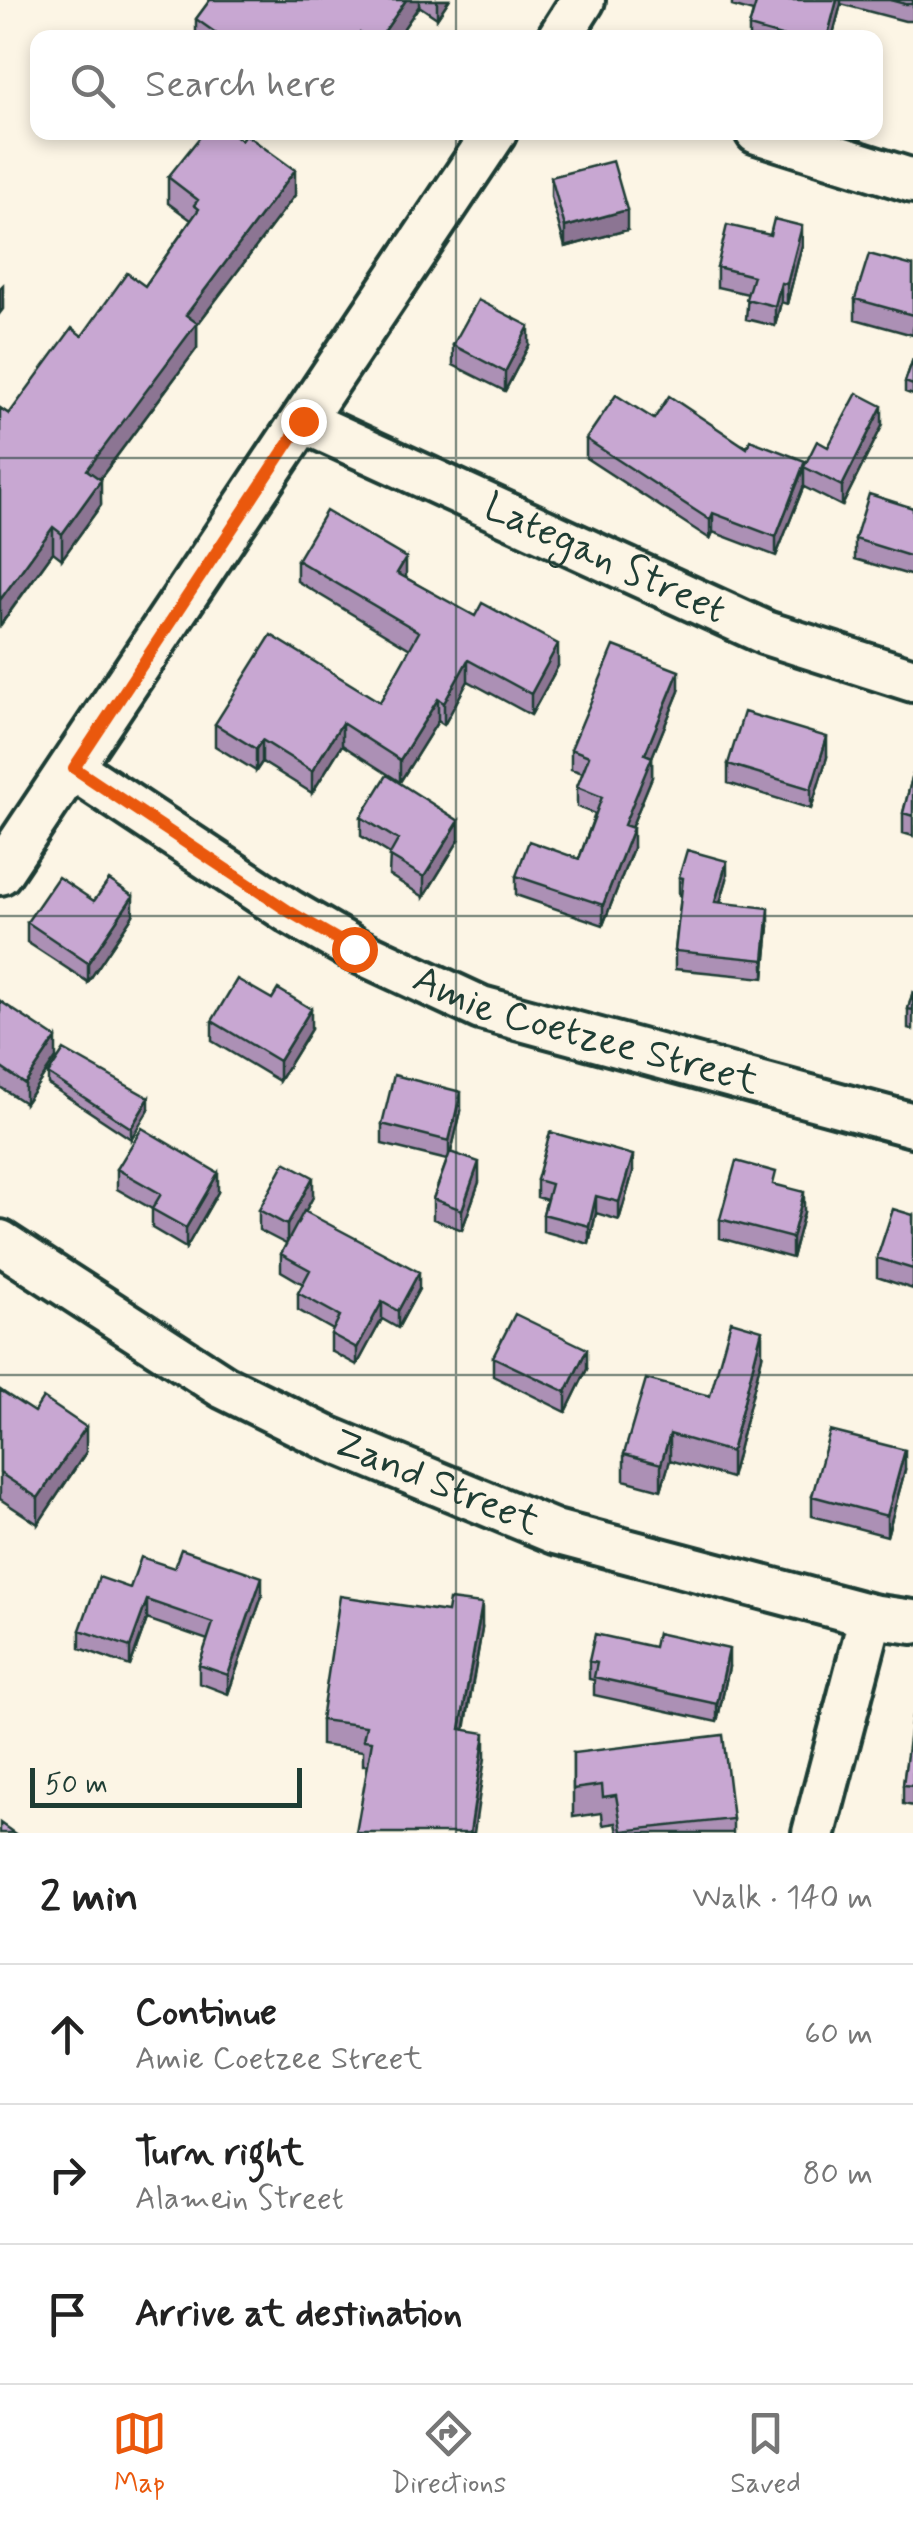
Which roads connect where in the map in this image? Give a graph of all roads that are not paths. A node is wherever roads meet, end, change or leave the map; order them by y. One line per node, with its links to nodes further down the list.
1 (490, 140): 4 (street)
2 (782, 140): 3 (street)
3 (913, 181)
4 (303, 421): 5 (street, Lategan Street); 6 (street)
5 (913, 680)
6 (74, 768): 7 (street); 8 (street, Amie Coetzee Street)
7 (0, 873)
8 (913, 1126)
9 (0, 1242): 10 (street, Zand Street)
10 (871, 1616): 11 (street, Zand Street); 12 (street)
11 (913, 1622)
12 (814, 1833)

